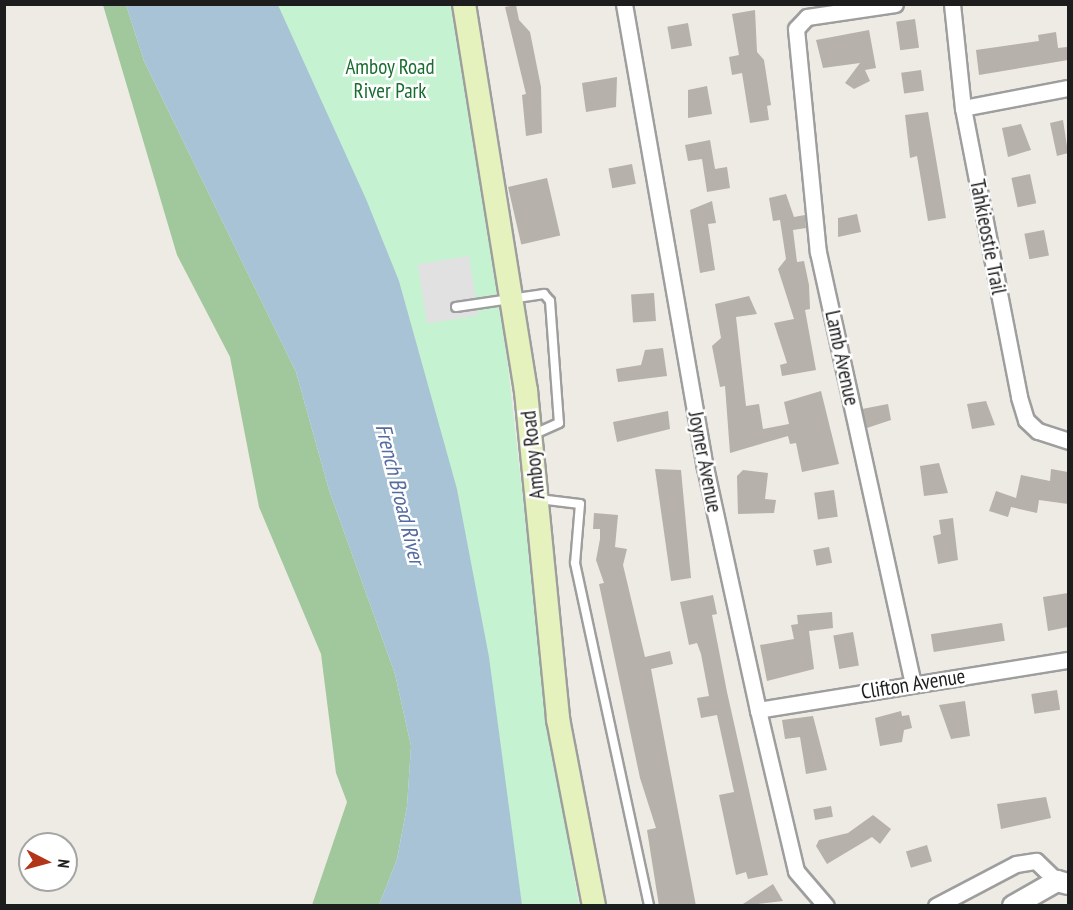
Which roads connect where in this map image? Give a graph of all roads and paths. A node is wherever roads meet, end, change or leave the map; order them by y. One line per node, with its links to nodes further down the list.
1 (464, 4): 7 (main road, Amboy Road)
2 (624, 4): 14 (street, Joyner Avenue)
3 (895, 4): 13 (street, Lamb Avenue)
4 (952, 4): 6 (street, Tahkieostie Trail)
5 (1068, 88): 6 (street)
6 (963, 108): 10 (street, Tahkieostie Trail)
7 (513, 299): 8 (lane); 9 (main road, Amboy Road); 9 (lane)
8 (456, 307)
9 (531, 435): 11 (main road, Amboy Road)
10 (1068, 441)
11 (537, 499): 16 (main road, Amboy Road); 17 (lane)
12 (1068, 660): 13 (street, Clifton Avenue)
13 (913, 684): 14 (street, Clifton Avenue)
14 (758, 710): 18 (street, Joyner Avenue)
15 (1063, 882): 19 (street); 20 (street)
16 (594, 906)
17 (649, 906)
18 (826, 906)
19 (936, 906)
20 (1013, 906)

